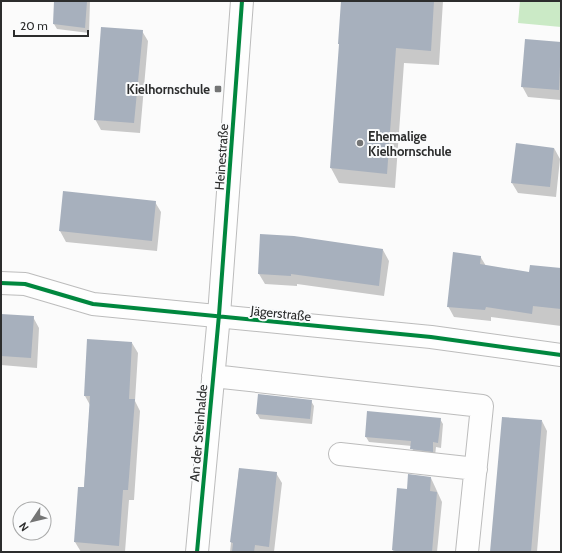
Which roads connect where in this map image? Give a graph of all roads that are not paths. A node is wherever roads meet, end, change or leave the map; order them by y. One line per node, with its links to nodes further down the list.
1 (242, 1): 3 (street, Heinestraße)
2 (1, 283): 3 (street, Jägerstraße)
3 (219, 315): 4 (street, Jägerstraße); 5 (street, An der Steinhalde)
4 (561, 355)
5 (213, 376): 7 (street); 8 (street, An der Steinhalde)
6 (340, 454): 7 (street)
7 (476, 469): 9 (street)
8 (197, 552)
9 (467, 552)

